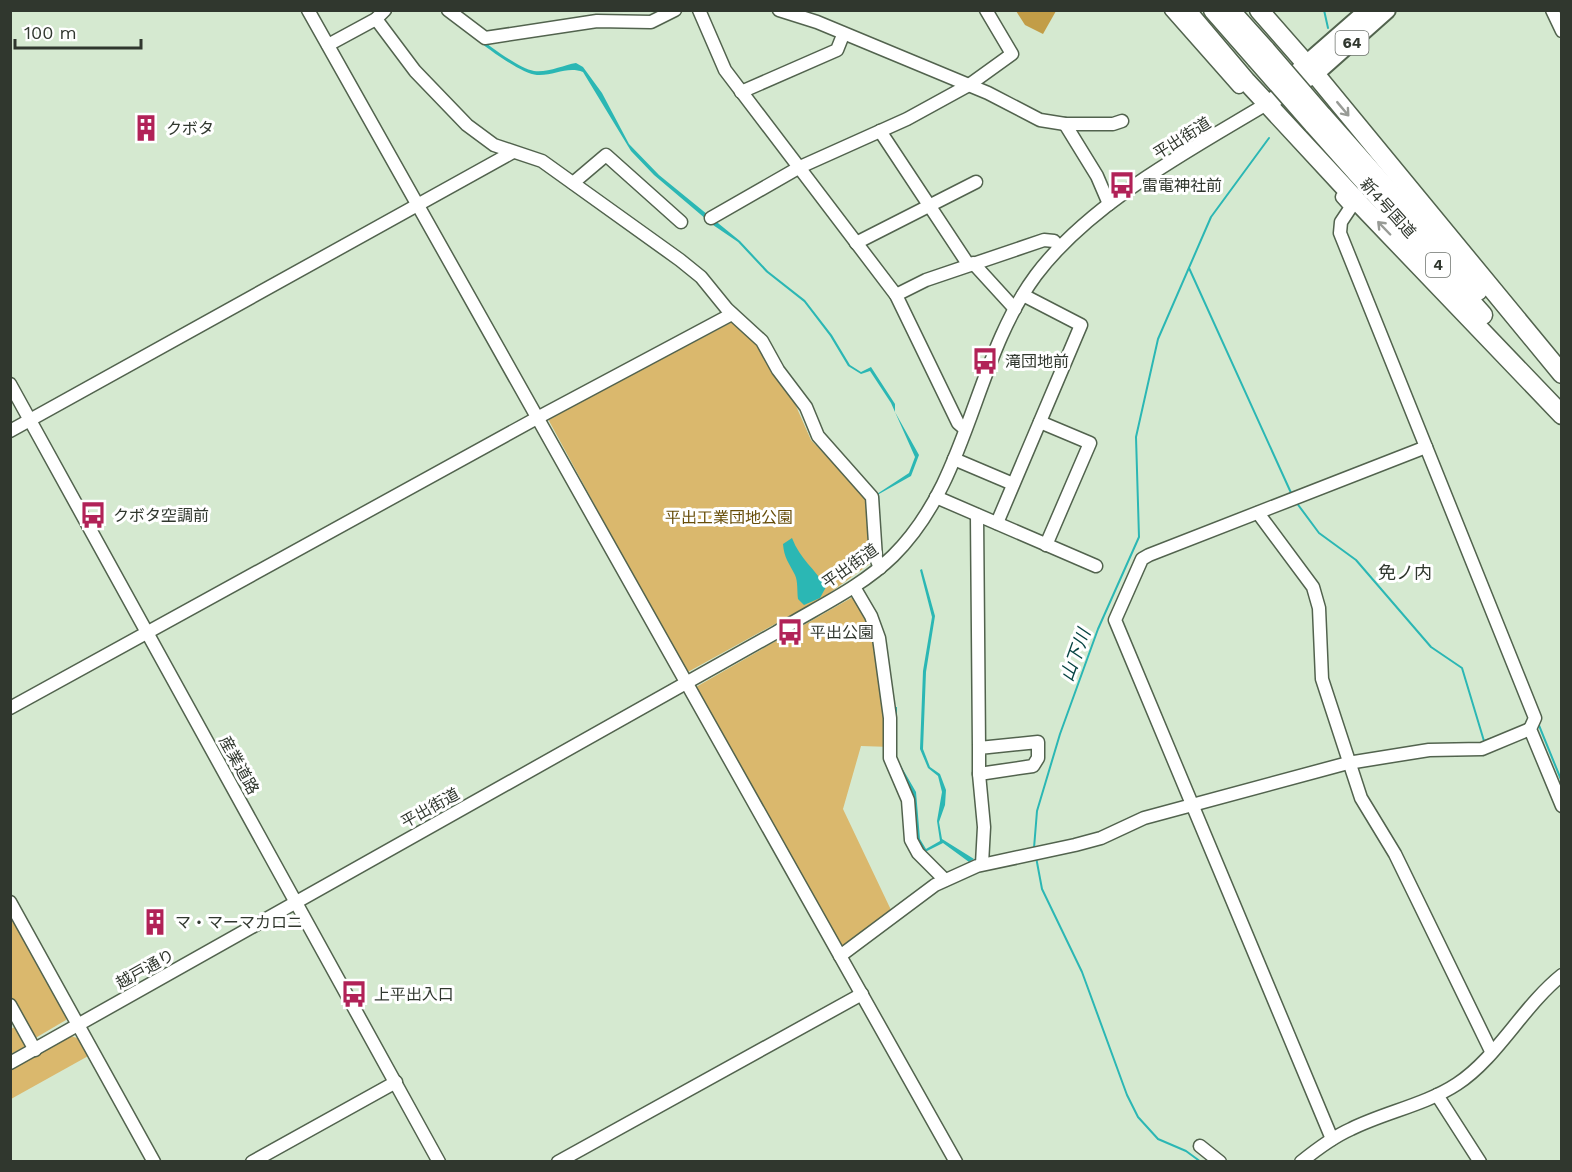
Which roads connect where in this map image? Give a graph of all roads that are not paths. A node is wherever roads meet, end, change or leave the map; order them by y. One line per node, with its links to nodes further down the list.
1 (308, 10): 22 (street)
2 (448, 10): 3 (street)
3 (675, 10)
4 (699, 10): 27 (street)
5 (779, 10): 18 (street)
6 (810, 10): 18 (street)
7 (986, 10): 25 (street)
8 (1171, 10): 26 (street)
9 (1186, 10): 28 (highway)
10 (1213, 10): 23 (highway, 新4号国道 / 4)
11 (1230, 10): 23 (highway, 新4号国道 / 4)
12 (1259, 10): 24 (highway)
13 (1269, 10): 21 (street)
14 (1368, 10): 24 (main road, 64)
15 (1387, 10): 24 (main road, 64)
16 (1552, 10): 19 (street)
17 (381, 14): 22 (street); 33 (street)
18 (817, 22): 20 (street)
19 (1562, 31)
20 (843, 35): 25 (street); 27 (street)
21 (1295, 41)
22 (328, 45): 39 (street)
23 (1261, 55): 29 (highway, 新4号国道 / 4, bridge)
24 (1311, 69): 28 (main road, 64); 49 (highway, one-way to 49)
25 (969, 85): 31 (street); 32 (street)
26 (1239, 87)
27 (741, 92): 34 (street)
28 (1271, 106): 38 (street, 平出街道); 53 (highway, one-way to 28); 59 (street)
29 (1318, 119): 51 (highway, 新4号国道 / 4); 52 (highway, 新4号国道 / 4)
30 (1122, 121): 31 (street)
31 (1065, 124): 38 (street)
32 (880, 131): 34 (street); 37 (street)
33 (513, 152): 36 (street); 39 (street)
34 (800, 167): 40 (street); 42 (street)
35 (976, 182): 37 (street)
36 (573, 183): 41 (street); 48 (street)
37 (928, 204): 42 (street); 44 (street)
38 (1109, 204): 43 (street, 平出街道)
39 (418, 207): 54 (street); 55 (street)
40 (711, 218)
41 (681, 222)
42 (856, 243): 45 (street)
43 (1059, 247): 44 (street); 46 (street, 平出街道)
44 (971, 264): 45 (street); 47 (street)
45 (896, 295): 57 (street)
46 (1023, 295): 47 (street, 平出街道); 56 (street)
47 (1015, 309): 57 (street, 平出街道)
48 (732, 314): 54 (street); 68 (street)
49 (1562, 374)
50 (10, 384): 55 (street, 産業道路)
51 (1562, 387)
52 (1562, 408)
53 (1562, 415)
54 (537, 418): 70 (street); 71 (street)
55 (30, 420): 58 (street); 70 (street, 産業道路)
56 (1040, 422): 61 (street); 66 (street)
57 (965, 429): 60 (street, 平出街道)
58 (10, 430)
59 (1426, 447): 63 (street); 73 (street)
60 (954, 459): 61 (street); 62 (street, 平出街道)
61 (1013, 484): 65 (street)
62 (936, 497): 64 (street); 68 (street, 平出街道)
63 (1258, 513): 75 (street); 77 (street)
64 (977, 515): 65 (street); 74 (street)
65 (997, 523): 66 (street)
66 (1046, 545): 67 (street)
67 (1096, 566)
68 (879, 568): 69 (street, 平出街道)
69 (854, 587): 71 (street, 平出街道); 80 (street)
70 (147, 632): 72 (street); 82 (street, 産業道路)
71 (687, 682): 82 (street, 平出街道); 83 (street)
72 (10, 708)
73 (1530, 729): 75 (street); 78 (street)
74 (979, 748): 76 (street); 76 (street)
75 (1348, 763): 77 (street); 89 (street)
76 (979, 774): 79 (street)
77 (1192, 805): 79 (street); 93 (street)
78 (1562, 806)
79 (982, 864): 80 (street)
80 (945, 879): 83 (street)
81 (10, 902): 87 (street)
82 (296, 903): 87 (street, 越戸通り); 91 (street, 産業道路)
83 (840, 956): 85 (street)
84 (1562, 975): 89 (street)
85 (862, 994): 98 (street); 99 (street)
86 (10, 1005): 88 (street)
87 (78, 1025): 88 (street, 越戸通り); 95 (street)
88 (35, 1050): 90 (street, 越戸通り)
89 (1491, 1051): 92 (street)
90 (10, 1064)
91 (396, 1082): 96 (street); 97 (street, 産業道路)
92 (1437, 1095): 93 (street); 102 (street)
93 (1332, 1139): 101 (street)
94 (1200, 1146): 100 (street)
95 (154, 1161)
96 (252, 1161)
97 (439, 1161)
98 (558, 1161)
99 (956, 1161)
100 (1220, 1161)
101 (1302, 1161)
102 (1480, 1161)

